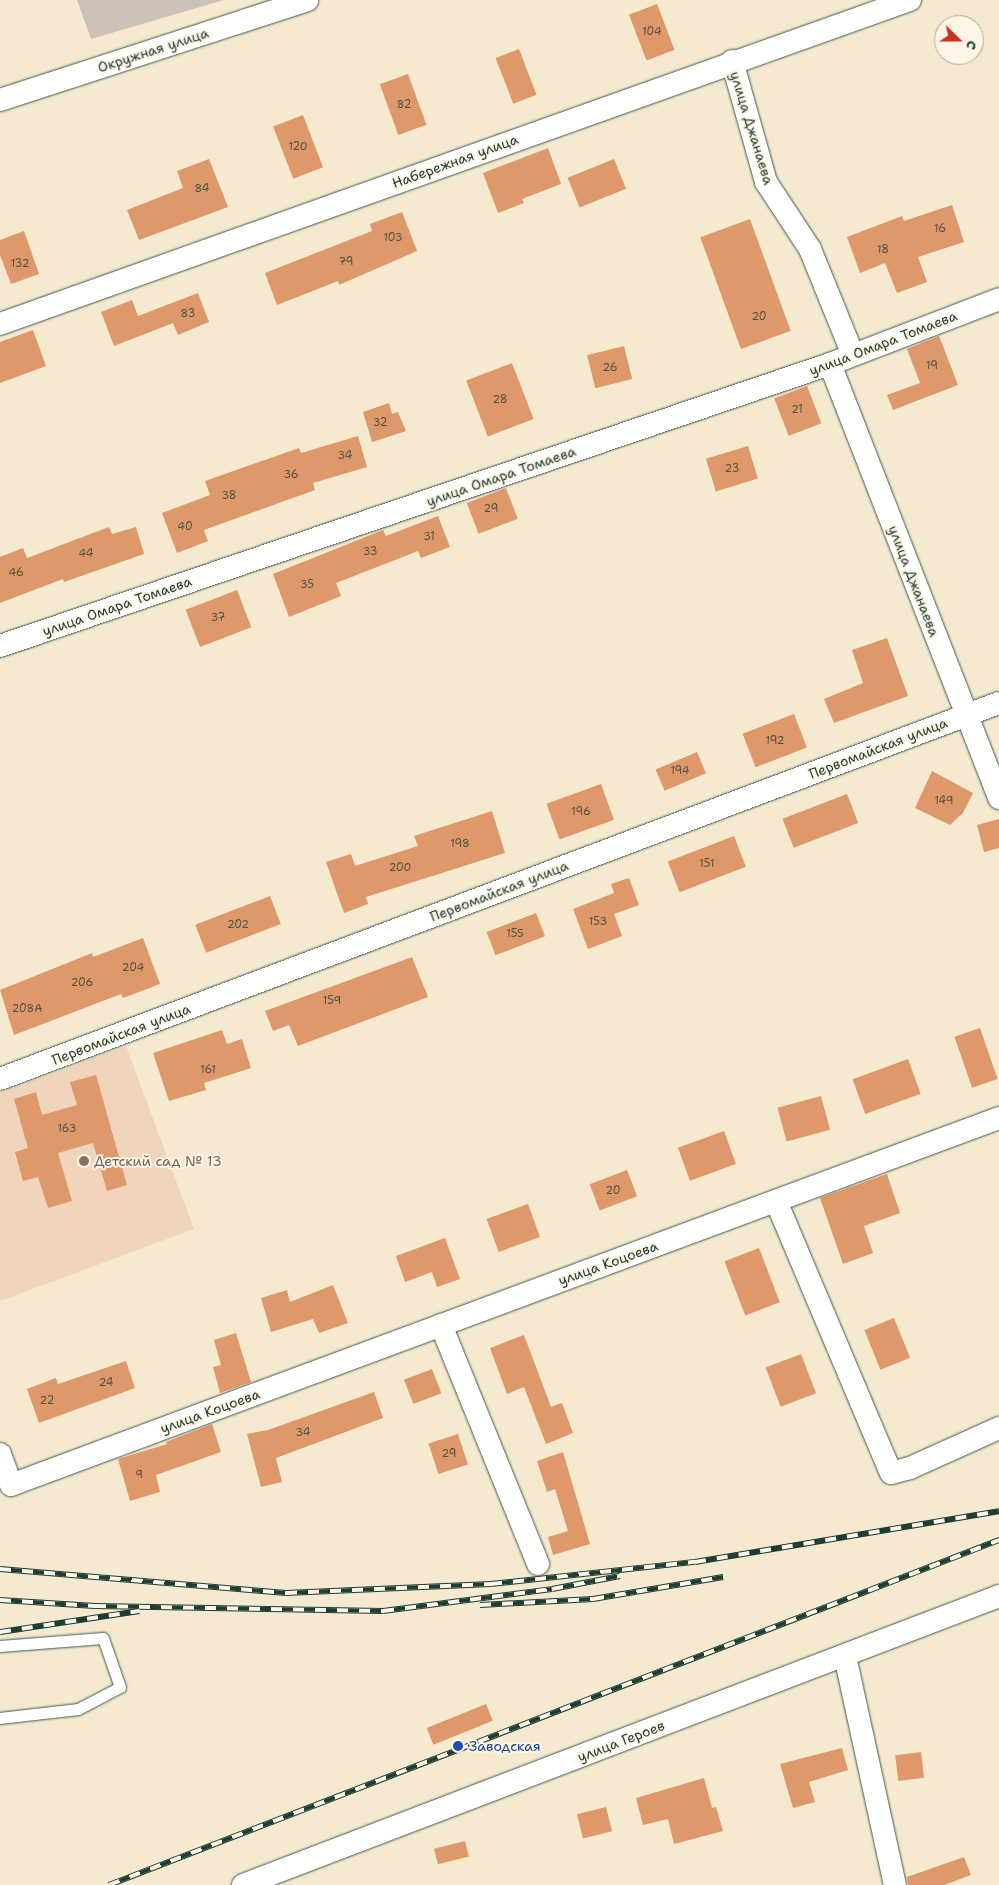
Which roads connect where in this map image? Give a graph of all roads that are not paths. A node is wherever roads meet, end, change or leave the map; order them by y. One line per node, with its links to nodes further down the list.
1 (307, 0): 4 (street, Окружная улица)
2 (910, 0): 3 (street, Набережная улица)
3 (732, 61): 6 (street, Набережная улица); 7 (street, улица Джанаева)
4 (0, 100)
5 (999, 299): 7 (street, улица Омара Томаева)
6 (0, 324)
7 (853, 355): 8 (street, улица Омара Томаева)
8 (830, 364): 9 (street, улица Омара Томаева); 11 (street, улица Джанаева)
9 (0, 646)
10 (999, 703): 11 (street, Первомайская улица)
11 (966, 715): 12 (street, улица Джанаева); 13 (street, Первомайская улица)
12 (999, 798)
13 (0, 1079)
14 (999, 1118): 15 (street, улица Коцоева)
15 (776, 1201): 16 (street, улица Коцоева); 17 (street)
16 (441, 1325): 18 (street, улица Коцоева); 19 (street)
17 (999, 1428)
18 (0, 1454)
19 (538, 1564)
20 (999, 1596): 22 (street, улица Героев)
21 (0, 1646): 23 (lane)
22 (845, 1656): 24 (street, улица Героев); 25 (street)
23 (0, 1718)
24 (243, 1885)
25 (895, 1885)

